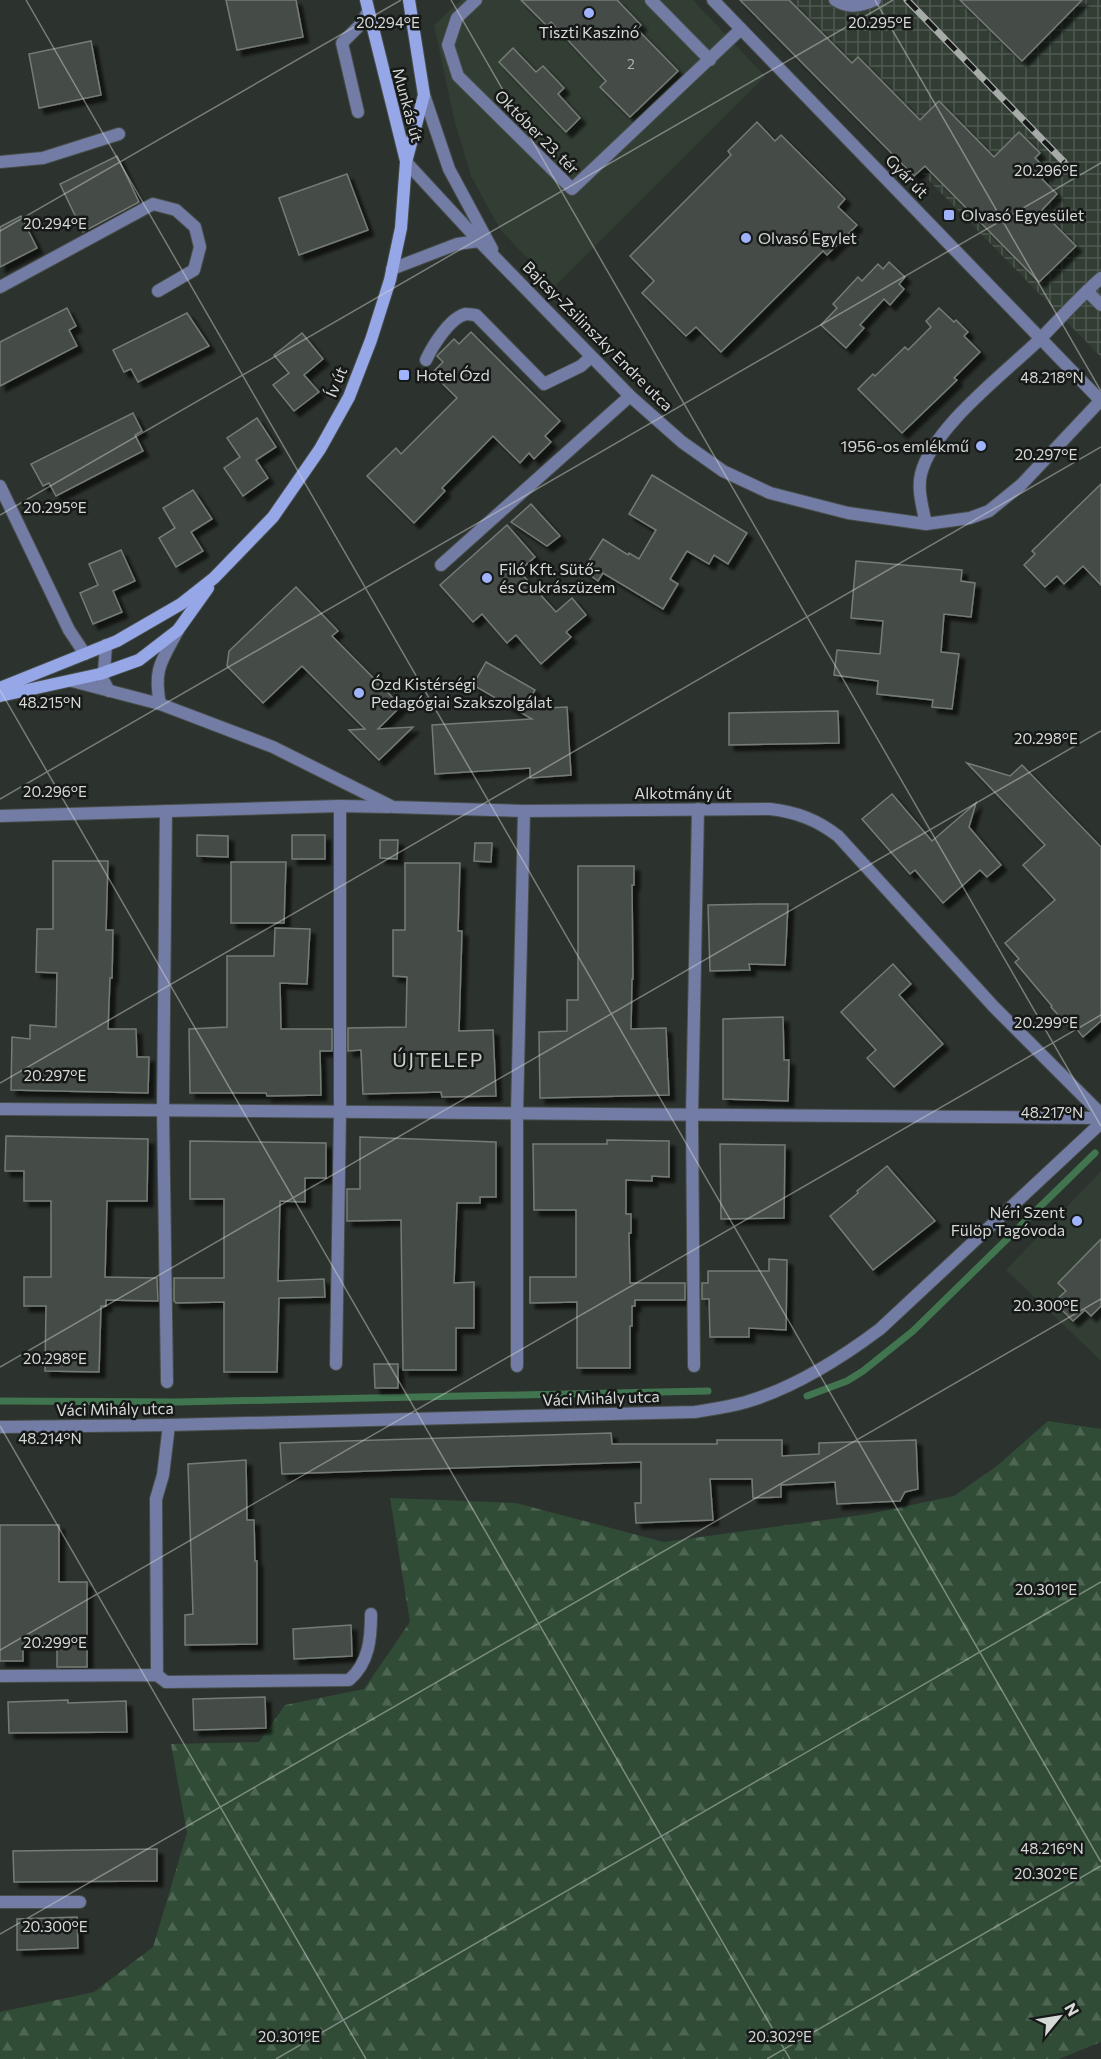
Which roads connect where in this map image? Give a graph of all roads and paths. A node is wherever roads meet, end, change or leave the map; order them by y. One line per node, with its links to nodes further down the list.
1 (409, 0): 10 (main road, Munkás út)
2 (476, 0): 9 (street, Október 23. tér)
3 (651, 0): 9 (street)
4 (713, 0): 8 (street, Gyár út)
5 (835, 0): 6 (street)
6 (875, 0)
7 (367, 6): 11 (street); 14 (main road, Munkás út)
8 (741, 29): 9 (street, Október 23. tér); 23 (street, Gyár út)
9 (710, 60)
10 (423, 95): 14 (main road, Munkás út); 16 (street)
11 (358, 112)
12 (119, 134): 13 (street)
13 (0, 162)
14 (406, 162): 15 (street, Bajcsy-Zsilinszky Endre utca); 17 (main road, Ív út)
15 (479, 241): 16 (street, Bajcsy-Zsilinszky Endre utca); 17 (street)
16 (497, 258): 24 (street, Bajcsy-Zsilinszky Endre utca)
17 (392, 269): 31 (main road, Ív út)
18 (1101, 278): 21 (street)
19 (0, 286): 20 (street)
20 (158, 291)
21 (1087, 291): 22 (street); 23 (street)
22 (1101, 305)
23 (1040, 338): 27 (street, Gyár út); 29 (street)
24 (591, 357): 25 (street); 26 (street, Bajcsy-Zsilinszky Endre utca)
25 (426, 360)
26 (630, 396): 29 (street, Bajcsy-Zsilinszky Endre utca); 30 (street)
27 (1101, 400): 29 (street, Bajcsy-Zsilinszky Endre utca)
28 (0, 486): 34 (street)
29 (926, 524)
30 (441, 565)
31 (214, 578): 32 (main road, Ív út); 33 (main road, Ív út)
32 (178, 630): 35 (main road, Ív út); 40 (street)
33 (106, 645): 34 (main road, Ív út); 35 (street)
34 (86, 654): 37 (main road, Ív út)
35 (100, 674): 36 (main road, Ív út); 38 (street)
36 (72, 681): 38 (street, Alkotmány út); 39 (main road, Ív út)
37 (0, 688)
38 (109, 691): 40 (street, Alkotmány út)
39 (0, 696)
40 (160, 704): 42 (street, Alkotmány út)
41 (340, 806): 42 (street); 44 (street); 49 (street)
42 (393, 807): 45 (street, Alkotmány út)
43 (698, 809): 45 (street, Alkotmány út); 51 (street); 52 (street, Alkotmány út)
44 (166, 811): 46 (street); 48 (street)
45 (524, 811): 50 (street)
46 (0, 816)
47 (0, 1109): 48 (street)
48 (163, 1110): 49 (street); 56 (street)
49 (340, 1112): 50 (street); 53 (street)
50 (517, 1113): 51 (street); 54 (street)
51 (692, 1115): 52 (street); 55 (street)
52 (1101, 1118): 57 (street, Váci Mihály utca)
53 (336, 1364)
54 (517, 1366)
55 (694, 1366)
56 (167, 1382)
57 (169, 1425): 58 (street, Váci Mihály utca); 61 (street)
58 (0, 1427)
59 (371, 1614): 61 (street)
60 (0, 1676): 61 (street)
61 (161, 1678)
62 (0, 1902): 63 (street)
63 (80, 1902)

